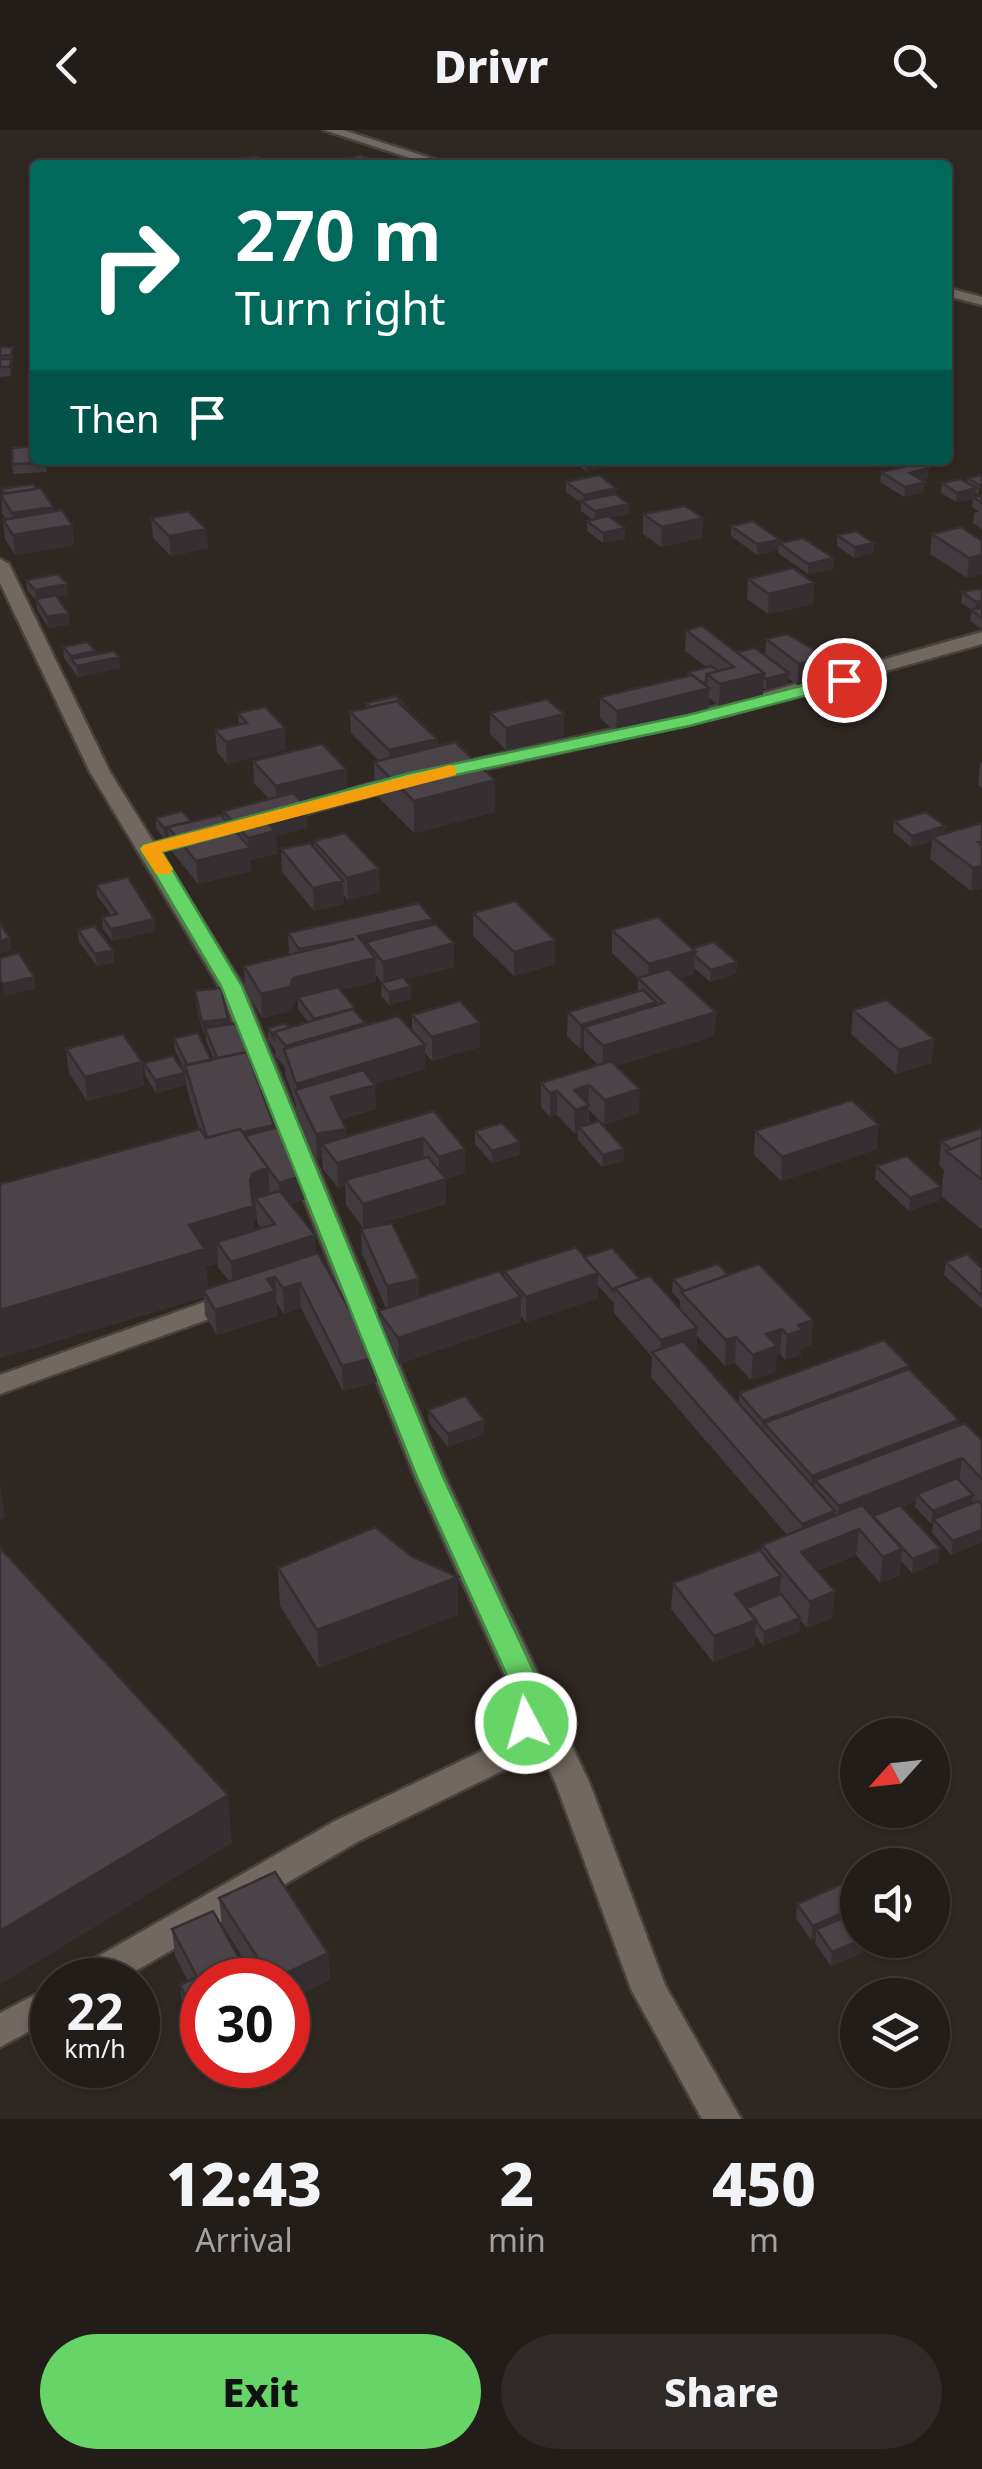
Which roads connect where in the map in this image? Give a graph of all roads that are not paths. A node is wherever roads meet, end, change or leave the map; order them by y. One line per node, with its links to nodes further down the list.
1 (330, 130): 2 (street)
2 (429, 160)
3 (952, 293): 4 (street)
4 (982, 301)
5 (0, 564): 10 (street)
6 (982, 638): 7 (street)
7 (263, 819)
8 (266, 1290): 9 (street)
9 (0, 1385)
10 (528, 1689): 11 (street); 14 (street)
11 (127, 1958)
12 (30, 2014): 13 (street)
13 (0, 2032)
14 (722, 2119)

